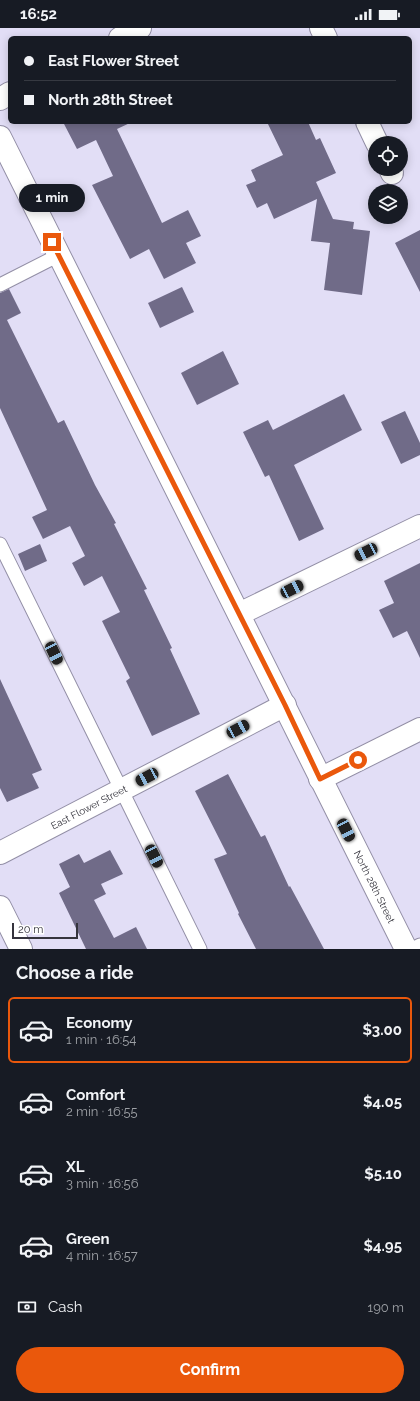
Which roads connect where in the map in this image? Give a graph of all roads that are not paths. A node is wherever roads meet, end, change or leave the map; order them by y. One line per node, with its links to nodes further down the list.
1 (140, 28): 2 (street)
2 (124, 36)
3 (368, 124): 4 (street)
4 (374, 136)
5 (0, 137): 6 (street, North 28th Street)
6 (59, 255): 7 (lane); 10 (street, North 28th Street)
7 (0, 285)
8 (420, 526): 10 (street)
9 (0, 544): 14 (lane)
10 (239, 614): 11 (street, North 28th Street)
11 (285, 705): 13 (street, North 28th Street); 14 (street, East Flower Street)
12 (420, 729): 13 (street)
13 (320, 779): 20 (street, North 28th Street)
14 (121, 790): 15 (street, East Flower Street); 19 (lane)
15 (0, 853)
16 (0, 906): 18 (street)
17 (420, 945): 21 (lane)
18 (21, 949)
19 (200, 949)
20 (406, 949)
21 (412, 949)

